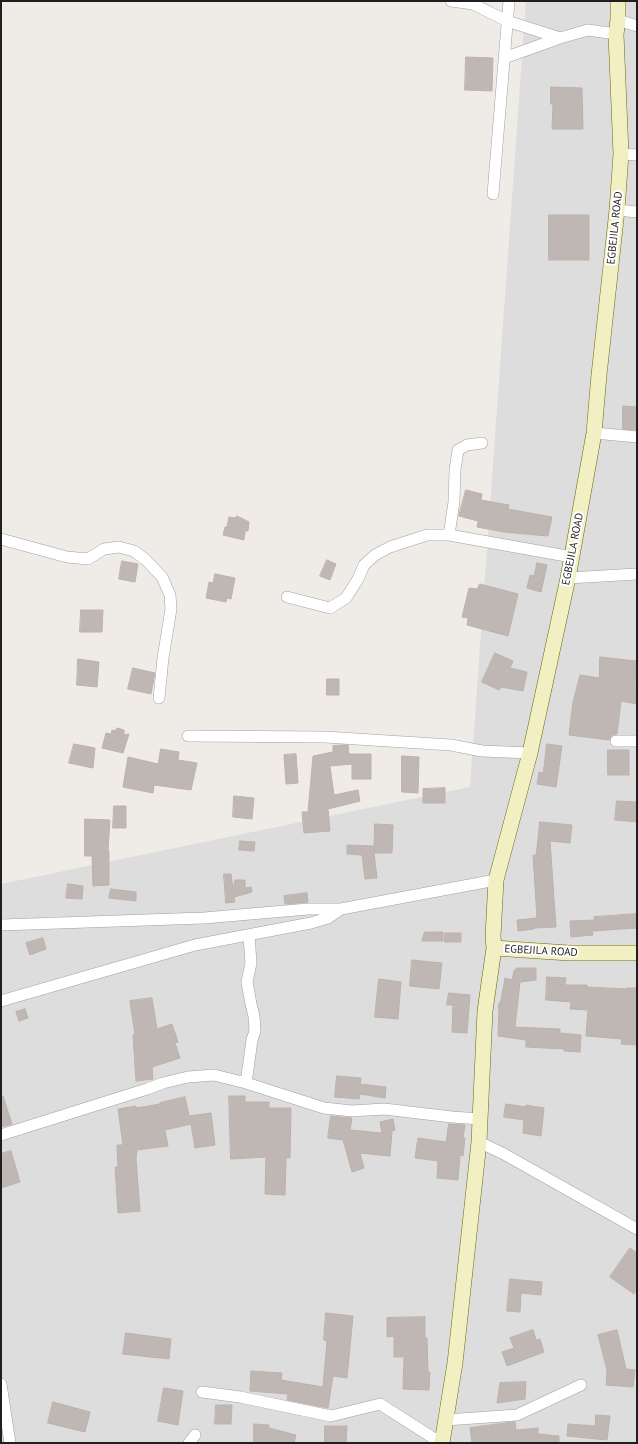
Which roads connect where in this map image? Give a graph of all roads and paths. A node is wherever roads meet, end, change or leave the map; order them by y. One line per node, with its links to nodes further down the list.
1 (451, 1): 4 (street)
2 (509, 1): 4 (street)
3 (618, 1): 6 (street, EGBEJILA ROAD)
4 (507, 21): 7 (street); 8 (street)
5 (637, 26): 6 (street)
6 (617, 27): 7 (street); 9 (street, EGBEJILA ROAD)
7 (560, 38): 8 (street)
8 (504, 58): 11 (street)
9 (621, 154): 10 (street); 12 (street, EGBEJILA ROAD)
10 (637, 156)
11 (492, 194)
12 (617, 210): 13 (street); 14 (street, EGBEJILA ROAD)
13 (637, 212)
14 (594, 433): 15 (street); 19 (street, EGBEJILA ROAD)
15 (637, 437)
16 (482, 443): 17 (street)
17 (449, 535): 19 (street); 22 (street)
18 (1, 539): 23 (street)
19 (572, 557): 21 (street, EGBEJILA ROAD)
20 (637, 574): 21 (street)
21 (568, 578): 27 (street, EGBEJILA ROAD)
22 (287, 597)
23 (159, 698)
24 (188, 736): 27 (street)
25 (616, 741): 26 (street)
26 (637, 741)
27 (530, 753): 28 (street, EGBEJILA ROAD)
28 (496, 880): 29 (street); 32 (street, EGBEJILA ROAD)
29 (341, 909): 30 (street); 31 (street)
30 (1, 925)
31 (249, 935): 34 (street); 35 (street)
32 (494, 948): 33 (street, EGBEJILA ROAD); 36 (street)
33 (637, 953)
34 (1, 1001)
35 (246, 1083): 36 (street); 37 (street)
36 (480, 1118): 38 (street)
37 (1, 1135)
38 (479, 1142): 39 (street); 43 (street)
39 (637, 1229)
40 (1, 1384): 44 (street)
41 (581, 1385): 43 (street)
42 (202, 1392): 45 (street)
43 (446, 1420): 45 (street)
44 (10, 1443)
45 (442, 1443)

